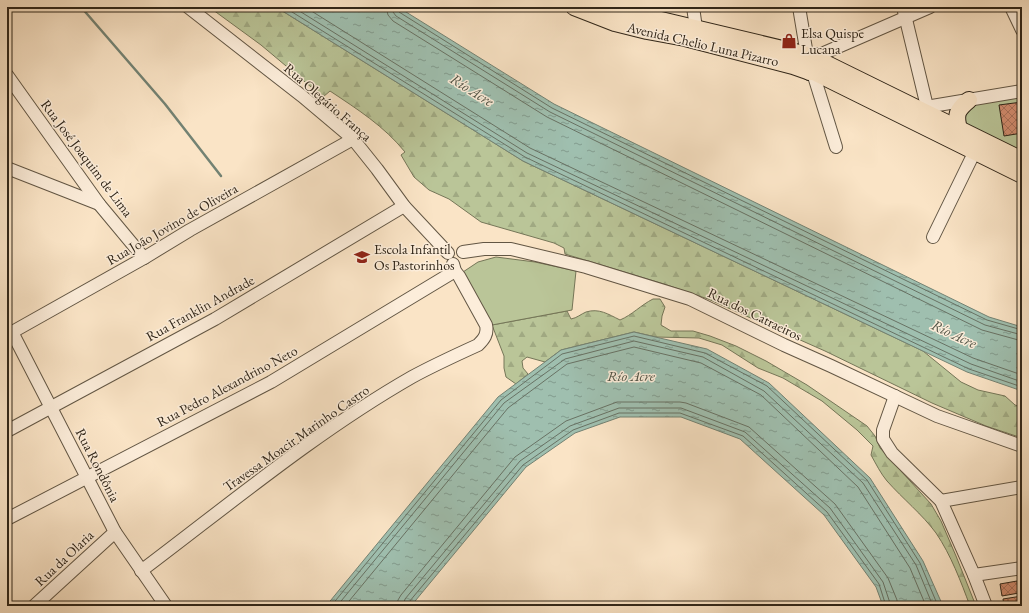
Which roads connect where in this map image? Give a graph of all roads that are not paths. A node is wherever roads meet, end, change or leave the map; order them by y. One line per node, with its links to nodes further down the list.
1 (188, 7): 17 (street, Rua Olegário França)
2 (574, 7): 11 (main road, Avenida Chelio Luna Pizarro)
3 (606, 7): 10 (main road, Avenida Chelio Luna Pizarro)
4 (693, 7): 10 (street)
5 (799, 7): 11 (street)
6 (930, 7): 8 (street)
7 (1011, 7): 9 (street)
8 (904, 13): 11 (street); 15 (street)
9 (1021, 24)
10 (696, 28): 11 (main road, Avenida Chelio Luna Pizarro)
11 (814, 64): 15 (main road, Avenida Chelio Luna Pizarro); 18 (street); 19 (main road, Avenida Chelio Luna Pizarro)
12 (7, 75): 23 (street, Rua José Joaquim de Lima)
13 (1022, 91): 14 (street)
14 (969, 100): 15 (street); 16 (main road)
15 (925, 110): 16 (main road, Avenida Chelio Luna Pizarro)
16 (959, 129): 20 (main road, Avenida Chelio Luna Pizarro)
17 (352, 140): 24 (street, Rua Olegário França); 28 (street, Rua João Jovino de Oliveira)
18 (836, 147)
19 (975, 151): 22 (main road, Avenida Chelio Luna Pizarro); 25 (street)
20 (1022, 160)
21 (7, 168): 23 (street)
22 (1022, 175)
23 (99, 204): 28 (street, Rua José Joaquim de Lima)
24 (404, 206): 27 (street, Rua Olegário França); 32 (street, Rua Franklin Andrade)
25 (933, 237)
26 (463, 252): 27 (street); 29 (street); 31 (street, Rua dos Catraeiros)
27 (448, 253): 29 (street)
28 (144, 258): 30 (street, Rua João Jovino de Oliveira)
29 (454, 267): 35 (street, Rua Pedro Alexandrino Neto); 41 (street, Travessa Moacir Marinho Castro)
30 (10, 334): 32 (street, Rua Rondônia)
31 (895, 396): 34 (street, Rua dos Catraeiros); 37 (street)
32 (52, 408): 33 (street, Rua Franklin Andrade); 35 (street, Rua Rondônia)
33 (7, 431)
34 (1022, 446)
35 (87, 478): 38 (street, Rua Pedro Alexandrino Neto); 39 (street, Rua Rondônia)
36 (1022, 487): 37 (street)
37 (941, 501): 42 (street)
38 (7, 519)
39 (114, 532): 41 (street, Rua Rondônia); 44 (street, Rua da Olaria)
40 (1022, 568): 42 (street)
41 (141, 571): 43 (street, Rua Rondônia)
42 (974, 574): 45 (street)
43 (164, 605)
44 (34, 606)
45 (986, 606)

